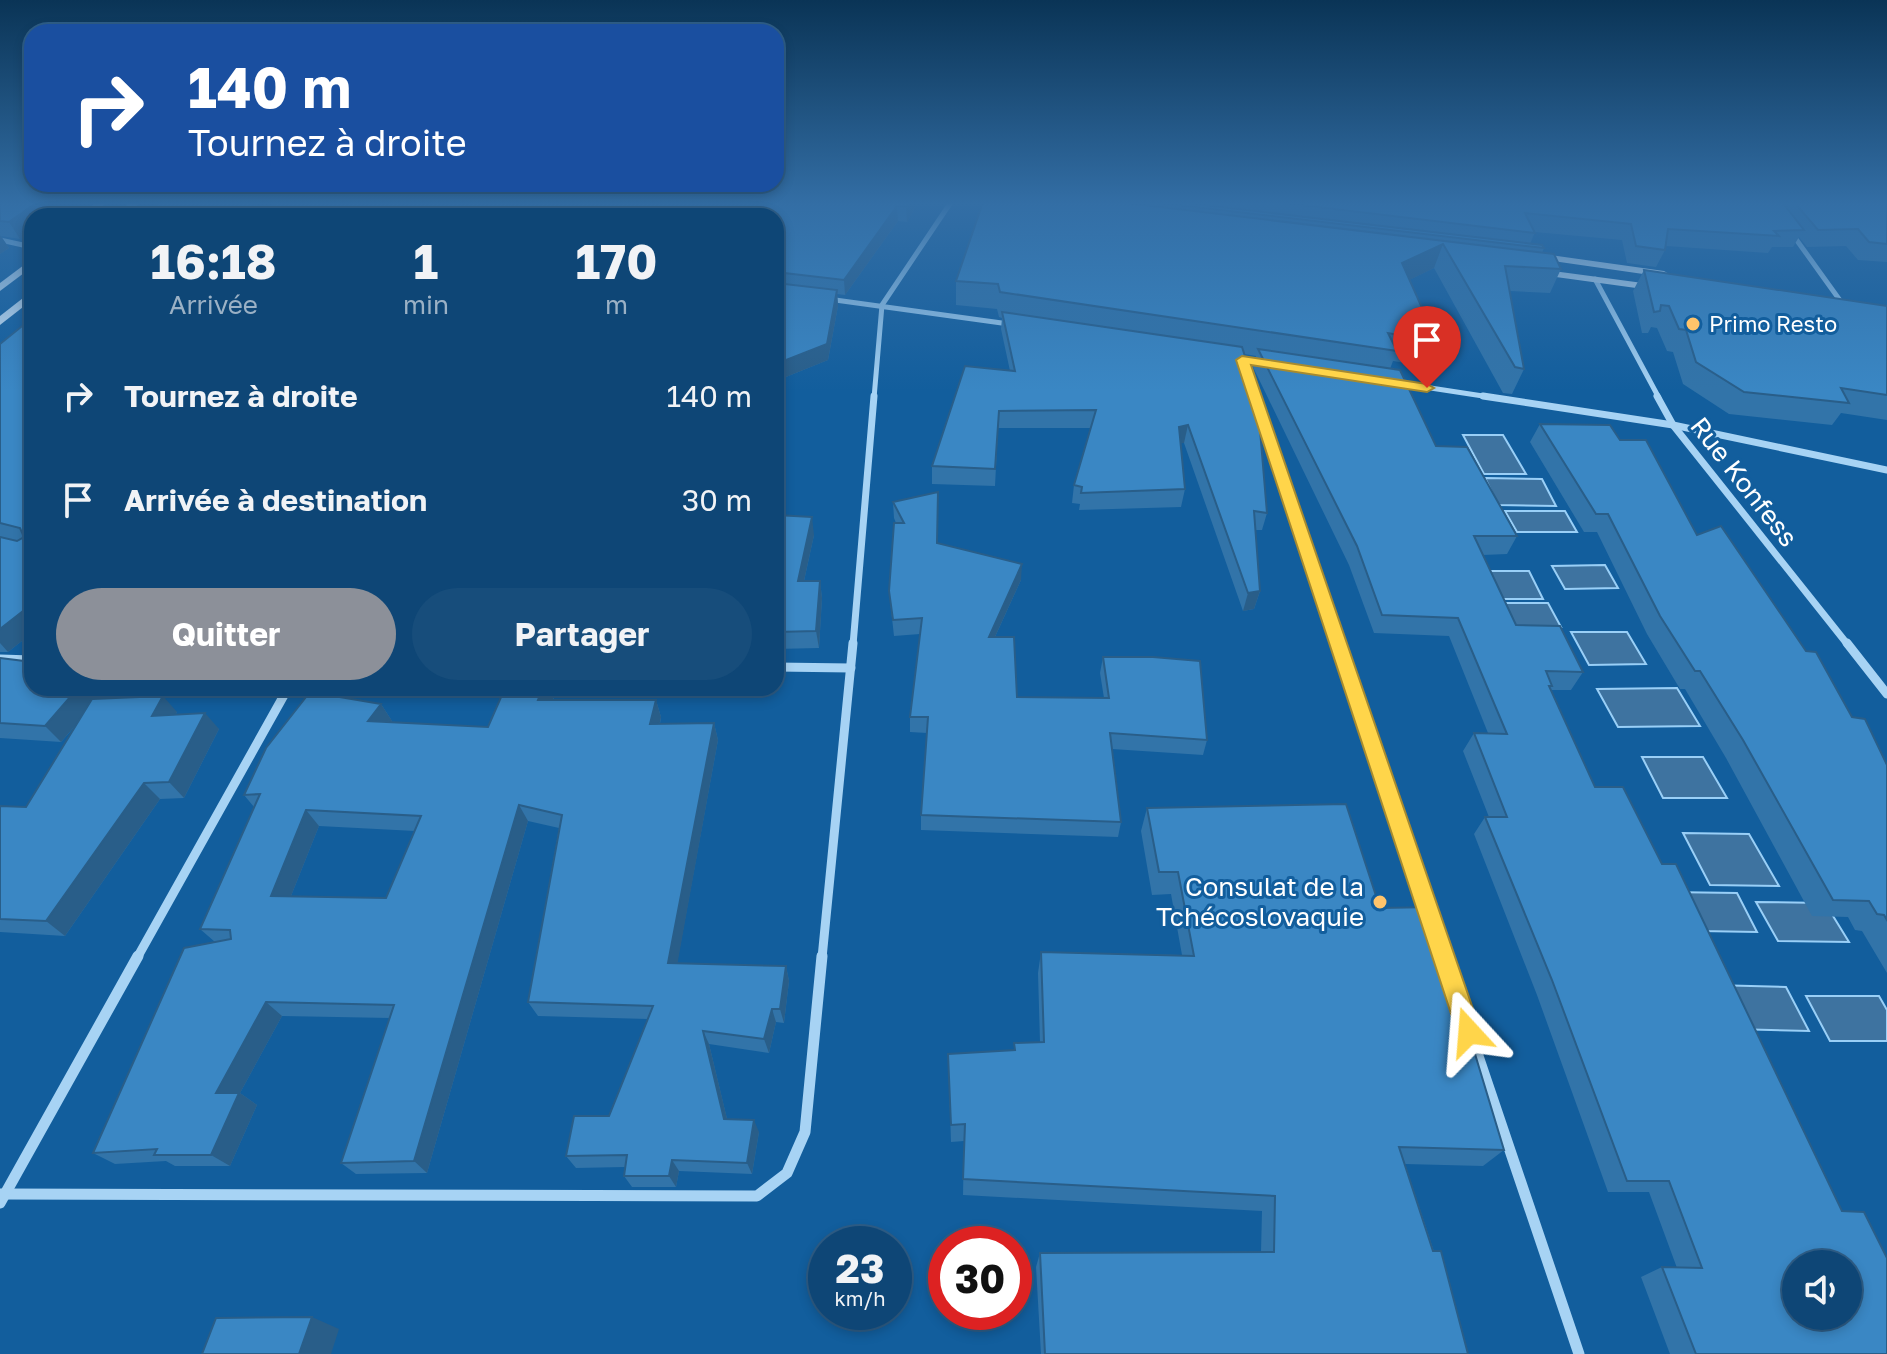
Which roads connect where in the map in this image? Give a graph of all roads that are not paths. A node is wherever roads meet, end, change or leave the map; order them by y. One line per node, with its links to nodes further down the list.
1 (909, 265): 14 (street)
2 (1600, 265): 6 (main road)
3 (1817, 265): 12 (street)
4 (24, 268): 8 (main road)
5 (1518, 269): 7 (main road)
6 (1671, 275)
7 (1595, 279): 9 (main road); 19 (street, Rue Konfess)
8 (0, 288)
9 (1672, 290)
10 (1824, 296): 12 (main road)
11 (822, 298): 14 (street)
12 (1845, 300)
13 (24, 301): 15 (main road)
14 (882, 305): 16 (street); 24 (street)
15 (0, 322)
16 (1023, 326)
17 (1396, 383): 19 (street)
18 (1253, 389): 27 (street)
19 (1673, 425): 20 (street); 25 (street, Rue Konfess)
20 (1887, 470)
21 (0, 659): 22 (street)
22 (24, 660)
23 (784, 667): 24 (street)
24 (851, 668): 29 (street)
25 (1887, 694)
26 (284, 696): 29 (street)
27 (1433, 926)
28 (1453, 985): 30 (street)
29 (2, 1197)
30 (1579, 1354)

